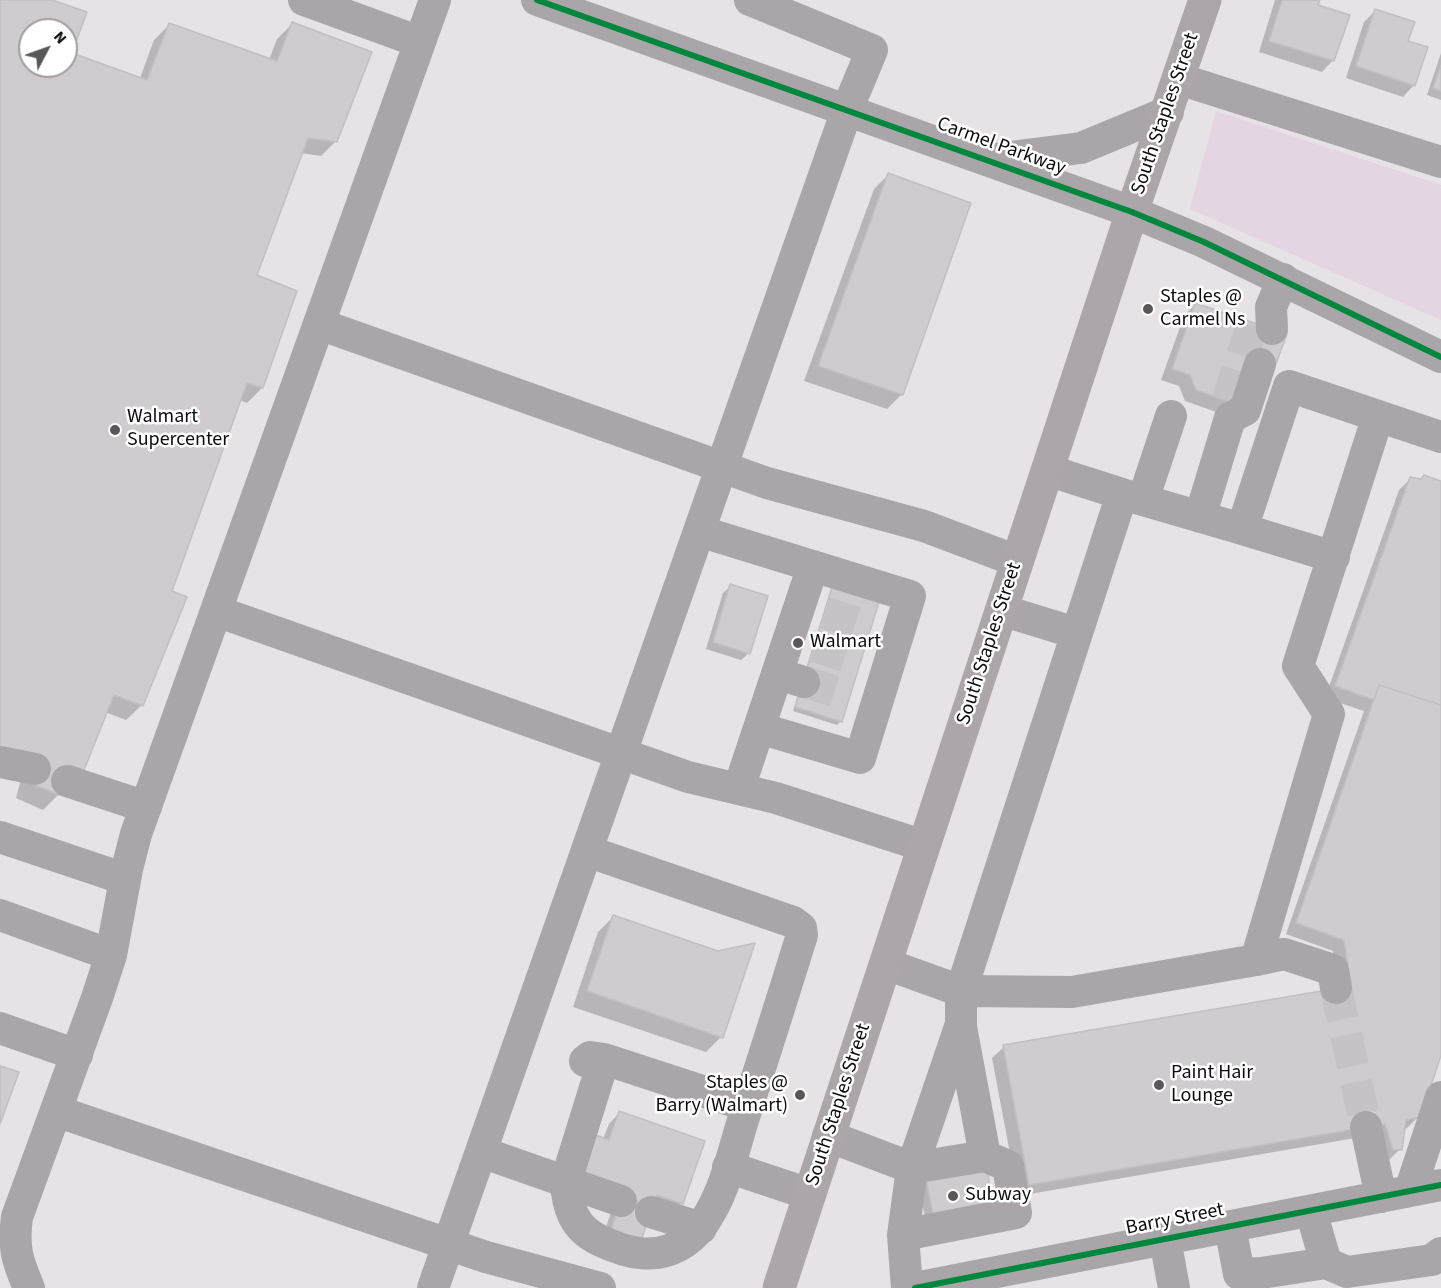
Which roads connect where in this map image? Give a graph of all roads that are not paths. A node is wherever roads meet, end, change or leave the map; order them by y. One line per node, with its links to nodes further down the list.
1 (304, 0): 6 (street)
2 (435, 0): 6 (street)
3 (537, 0): 8 (street, Carmel Parkway)
4 (750, 0): 8 (street)
5 (1204, 0): 7 (main road, South Staples Street)
6 (420, 42): 15 (street)
7 (1179, 79): 9 (main road, South Staples Street); 11 (street)
8 (847, 110): 10 (street, Carmel Parkway); 21 (street)
9 (1168, 112): 10 (street); 12 (main road, South Staples Street)
10 (988, 160): 12 (street, Carmel Parkway)
11 (1441, 162)
12 (1132, 212): 13 (street, Carmel Parkway); 22 (main road, South Staples Street)
13 (1283, 279): 14 (street); 16 (street, Carmel Parkway)
14 (1265, 320)
15 (319, 324): 21 (street); 30 (street)
16 (1441, 357)
17 (1260, 364): 24 (street)
18 (1171, 416): 23 (street)
19 (1378, 416): 20 (street); 25 (street); 27 (street)
20 (1441, 437)
21 (722, 467): 26 (street); 28 (street)
22 (1047, 470): 23 (street); 28 (main road, South Staples Street)
23 (1132, 497): 24 (street); 32 (street)
24 (1200, 517): 25 (street)
25 (1242, 529): 27 (street)
26 (699, 531): 29 (street); 34 (street)
27 (1334, 556): 46 (street)
28 (1017, 561): 31 (main road, South Staples Street)
29 (813, 566): 33 (street); 33 (street)
30 (216, 610): 34 (street); 39 (street)
31 (1001, 610): 32 (street); 41 (main road, South Staples Street)
32 (1076, 633): 49 (street)
33 (759, 728): 38 (street)
34 (621, 753): 38 (street); 42 (street)
35 (0, 762): 36 (street)
36 (35, 769)
37 (67, 781): 39 (street)
38 (740, 788): 41 (street)
39 (146, 807): 43 (street)
40 (0, 837): 43 (street)
41 (924, 846): 47 (main road, South Staples Street)
42 (587, 851): 54 (street); 58 (street)
43 (125, 879): 45 (street)
44 (0, 915): 45 (street)
45 (111, 955): 52 (street)
46 (1257, 960): 48 (street); 49 (street)
47 (885, 964): 49 (street); 57 (main road, South Staples Street)
48 (1336, 988)
49 (961, 991): 50 (street)
50 (960, 1024): 59 (street); 61 (street)
51 (0, 1028): 52 (street)
52 (77, 1055): 55 (street)
53 (1441, 1097): 65 (street)
54 (748, 1106): 60 (street); 62 (street)
55 (56, 1110): 73 (street); 78 (street)
56 (1366, 1128): 65 (street)
57 (828, 1136): 61 (street); 64 (main road, South Staples Street)
58 (481, 1152): 62 (street); 73 (street)
59 (985, 1156): 61 (street); 71 (street)
60 (728, 1167): 64 (street); 70 (street)
61 (912, 1168): 71 (street)
62 (556, 1178): 66 (street); 70 (street)
63 (1441, 1185): 65 (street, Barry Street)
64 (809, 1194): 77 (main road, South Staples Street)
65 (1395, 1194): 67 (street, Barry Street)
66 (621, 1201)
67 (1311, 1211): 69 (street, Barry Street); 75 (street)
68 (651, 1212): 70 (street)
69 (1230, 1226): 72 (street, Barry Street); 76 (street)
70 (701, 1228)
71 (903, 1235): 81 (street)
72 (1165, 1239): 82 (street, Barry Street); 83 (street)
73 (448, 1244): 79 (street); 80 (street)
74 (1438, 1262): 75 (street)
75 (1326, 1263): 76 (street)
76 (1237, 1281)
77 (785, 1287)
78 (30, 1288)
79 (433, 1288)
80 (600, 1288)
81 (907, 1288)
82 (915, 1288)
83 (1174, 1288)

